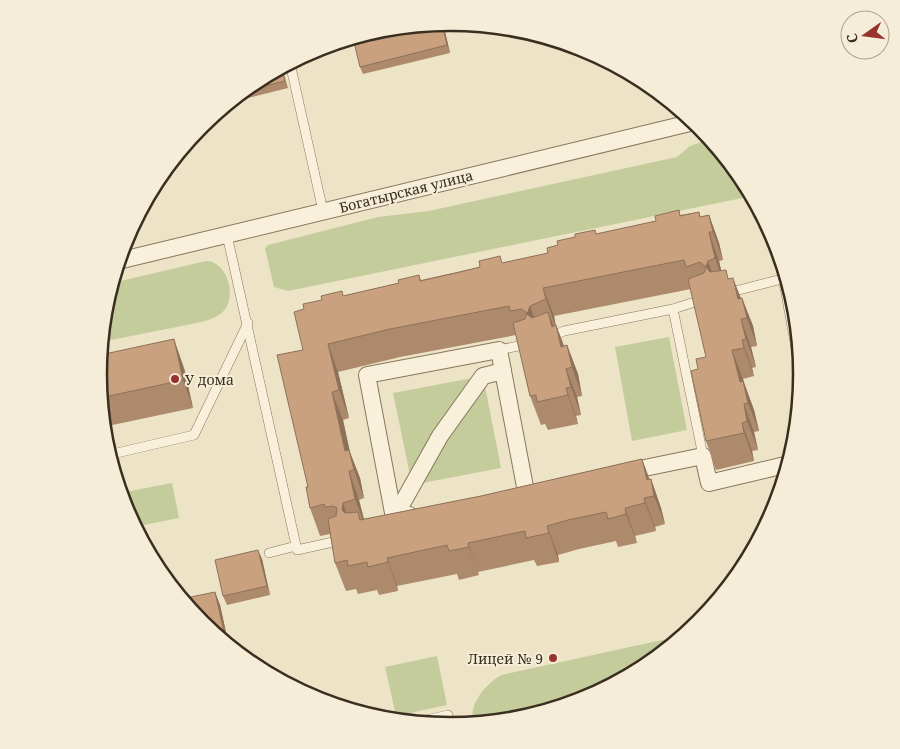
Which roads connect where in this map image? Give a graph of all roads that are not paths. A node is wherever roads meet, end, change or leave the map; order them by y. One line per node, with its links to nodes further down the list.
1 (292, 70): 3 (lane)
2 (685, 124): 3 (street, Богатырская улица)
3 (323, 211): 4 (street, Богатырская улица)
4 (227, 234): 5 (street, Богатырская улица); 10 (lane)
5 (127, 259)
6 (780, 280): 7 (lane)
7 (722, 294)
8 (710, 297): 9 (lane)
9 (673, 309): 11 (lane); 16 (lane)
10 (248, 323): 15 (lane); 25 (lane)
11 (543, 340)
12 (530, 344): 13 (lane)
13 (499, 350): 14 (street); 23 (street)
14 (503, 371): 20 (street); 23 (street)
15 (116, 453)
16 (703, 456): 17 (street); 18 (street)
17 (781, 466)
18 (609, 475)
19 (544, 488): 20 (street)
20 (526, 492): 21 (street)
21 (507, 496)
22 (422, 512): 23 (street)
23 (391, 521)
24 (342, 540): 25 (lane)
25 (296, 546): 26 (lane)
26 (269, 553)
27 (437, 717): 28 (lane)
28 (449, 718)

